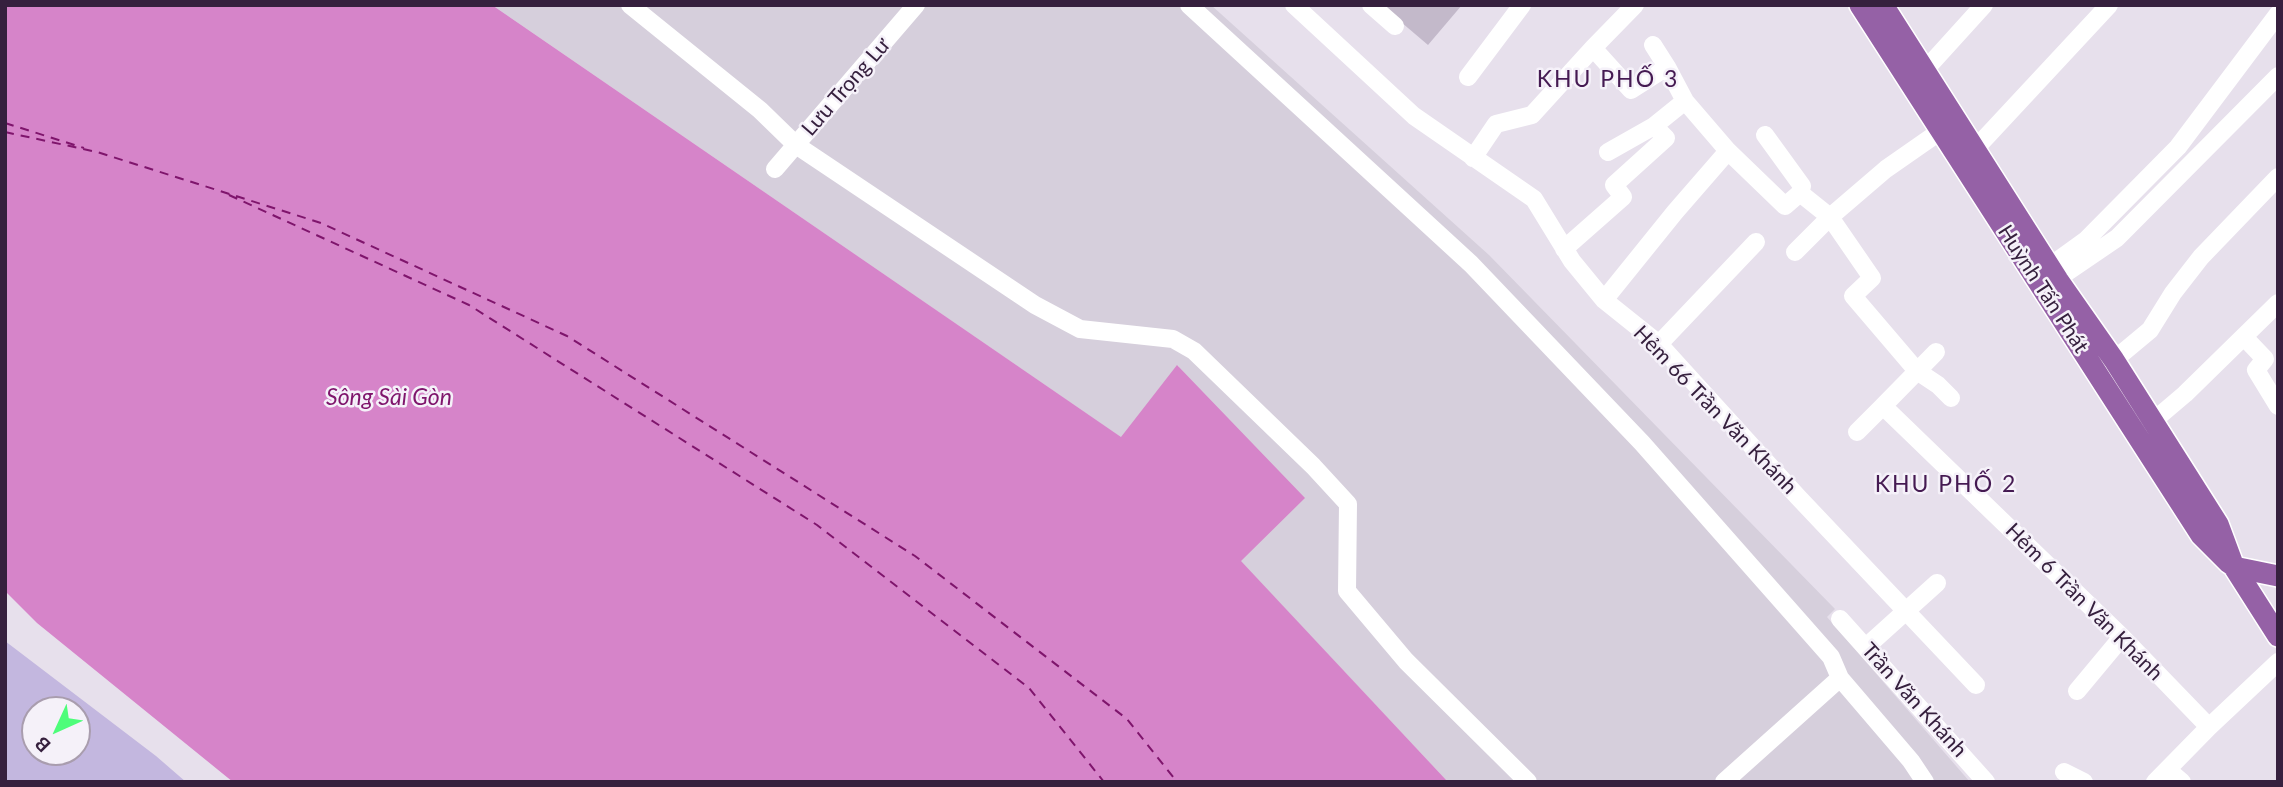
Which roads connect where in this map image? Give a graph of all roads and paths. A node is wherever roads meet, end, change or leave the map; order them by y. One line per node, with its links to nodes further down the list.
1 (630, 5): 25 (street)
2 (916, 5): 25 (street, Lưu Trọng Lư)
3 (1189, 5): 59 (street)
4 (1294, 5): 29 (street)
5 (1371, 5): 13 (street)
6 (1522, 5): 19 (street)
7 (1635, 5): 15 (street)
8 (1860, 5): 21 (main road, Huỳnh Tấn Phát)
9 (1883, 5): 17 (main road, Huỳnh Tấn Phát)
10 (1984, 5): 17 (street)
11 (2109, 5): 26 (street)
12 (2278, 14): 37 (street)
13 (1395, 26)
14 (1653, 45): 16 (street)
15 (1593, 48): 16 (street); 29 (street)
16 (1668, 67): 20 (street)
17 (1925, 70): 21 (main road, Huỳnh Tấn Phát)
18 (2278, 76): 37 (street)
19 (1468, 77)
20 (1685, 101): 23 (street); 27 (street)
21 (1936, 105): 22 (main road, Huỳnh Tấn Phát)
22 (1948, 125): 26 (main road, Huỳnh Tấn Phát); 33 (street); 37 (main road, Huỳnh Tấn Phát)
23 (1654, 126): 28 (street); 35 (street)
24 (1765, 135): 32 (street)
25 (796, 145): 30 (street, Lưu Trọng Lư); 65 (street)
26 (1975, 149): 37 (main road, Huỳnh Tấn Phát)
27 (1728, 151): 32 (street); 38 (street)
28 (1608, 152)
29 (1473, 158): 35 (street, Hẻm 66 Trần Văn Khánh)
30 (775, 169)
31 (2278, 177): 43 (street)
32 (1800, 193): 33 (street)
33 (1830, 217): 36 (street); 44 (street)
34 (1756, 242): 41 (street)
35 (1564, 249): 38 (street, Hẻm 66 Trần Văn Khánh)
36 (1796, 252)
37 (2046, 277): 43 (main road, Huỳnh Tấn Phát); 50 (main road, Huỳnh Tấn Phát)
38 (1604, 300): 41 (street, Hẻm 66 Trần Văn Khánh)
39 (2278, 303): 40 (street)
40 (2244, 337): 47 (street); 48 (street)
41 (1658, 344): 53 (street, Hẻm 66 Trần Văn Khánh)
42 (1936, 352): 44 (street)
43 (2114, 359): 48 (main road, Huỳnh Tấn Phát)
44 (1917, 371): 45 (street); 46 (street)
45 (1951, 398)
46 (1883, 406): 49 (street); 56 (street, Hẻm 6 Trần Văn Khánh)
47 (2278, 406)
48 (2152, 422): 50 (main road, Huỳnh Tấn Phát)
49 (1857, 432)
50 (2234, 567): 51 (main road); 55 (main road, Huỳnh Tấn Phát)
51 (2278, 576)
52 (1937, 583): 53 (street)
53 (1907, 612): 57 (street); 60 (street, Hẻm 66 Trần Văn Khánh)
54 (1840, 619): 57 (street, Trần Văn Khánh)
55 (2278, 636)
56 (2122, 637): 61 (street); 62 (street, Hẻm 6 Trần Văn Khánh)
57 (1866, 647): 68 (street, Trần Văn Khánh)
58 (2278, 663): 62 (street)
59 (1840, 678): 66 (street); 67 (street)
60 (1976, 685)
61 (2077, 691)
62 (2209, 727): 64 (street)
63 (2064, 772): 69 (street)
64 (2162, 776): 70 (street)
65 (1528, 782)
66 (1724, 782)
67 (1925, 782)
68 (1986, 782)
69 (2084, 782)
70 (2182, 782)

